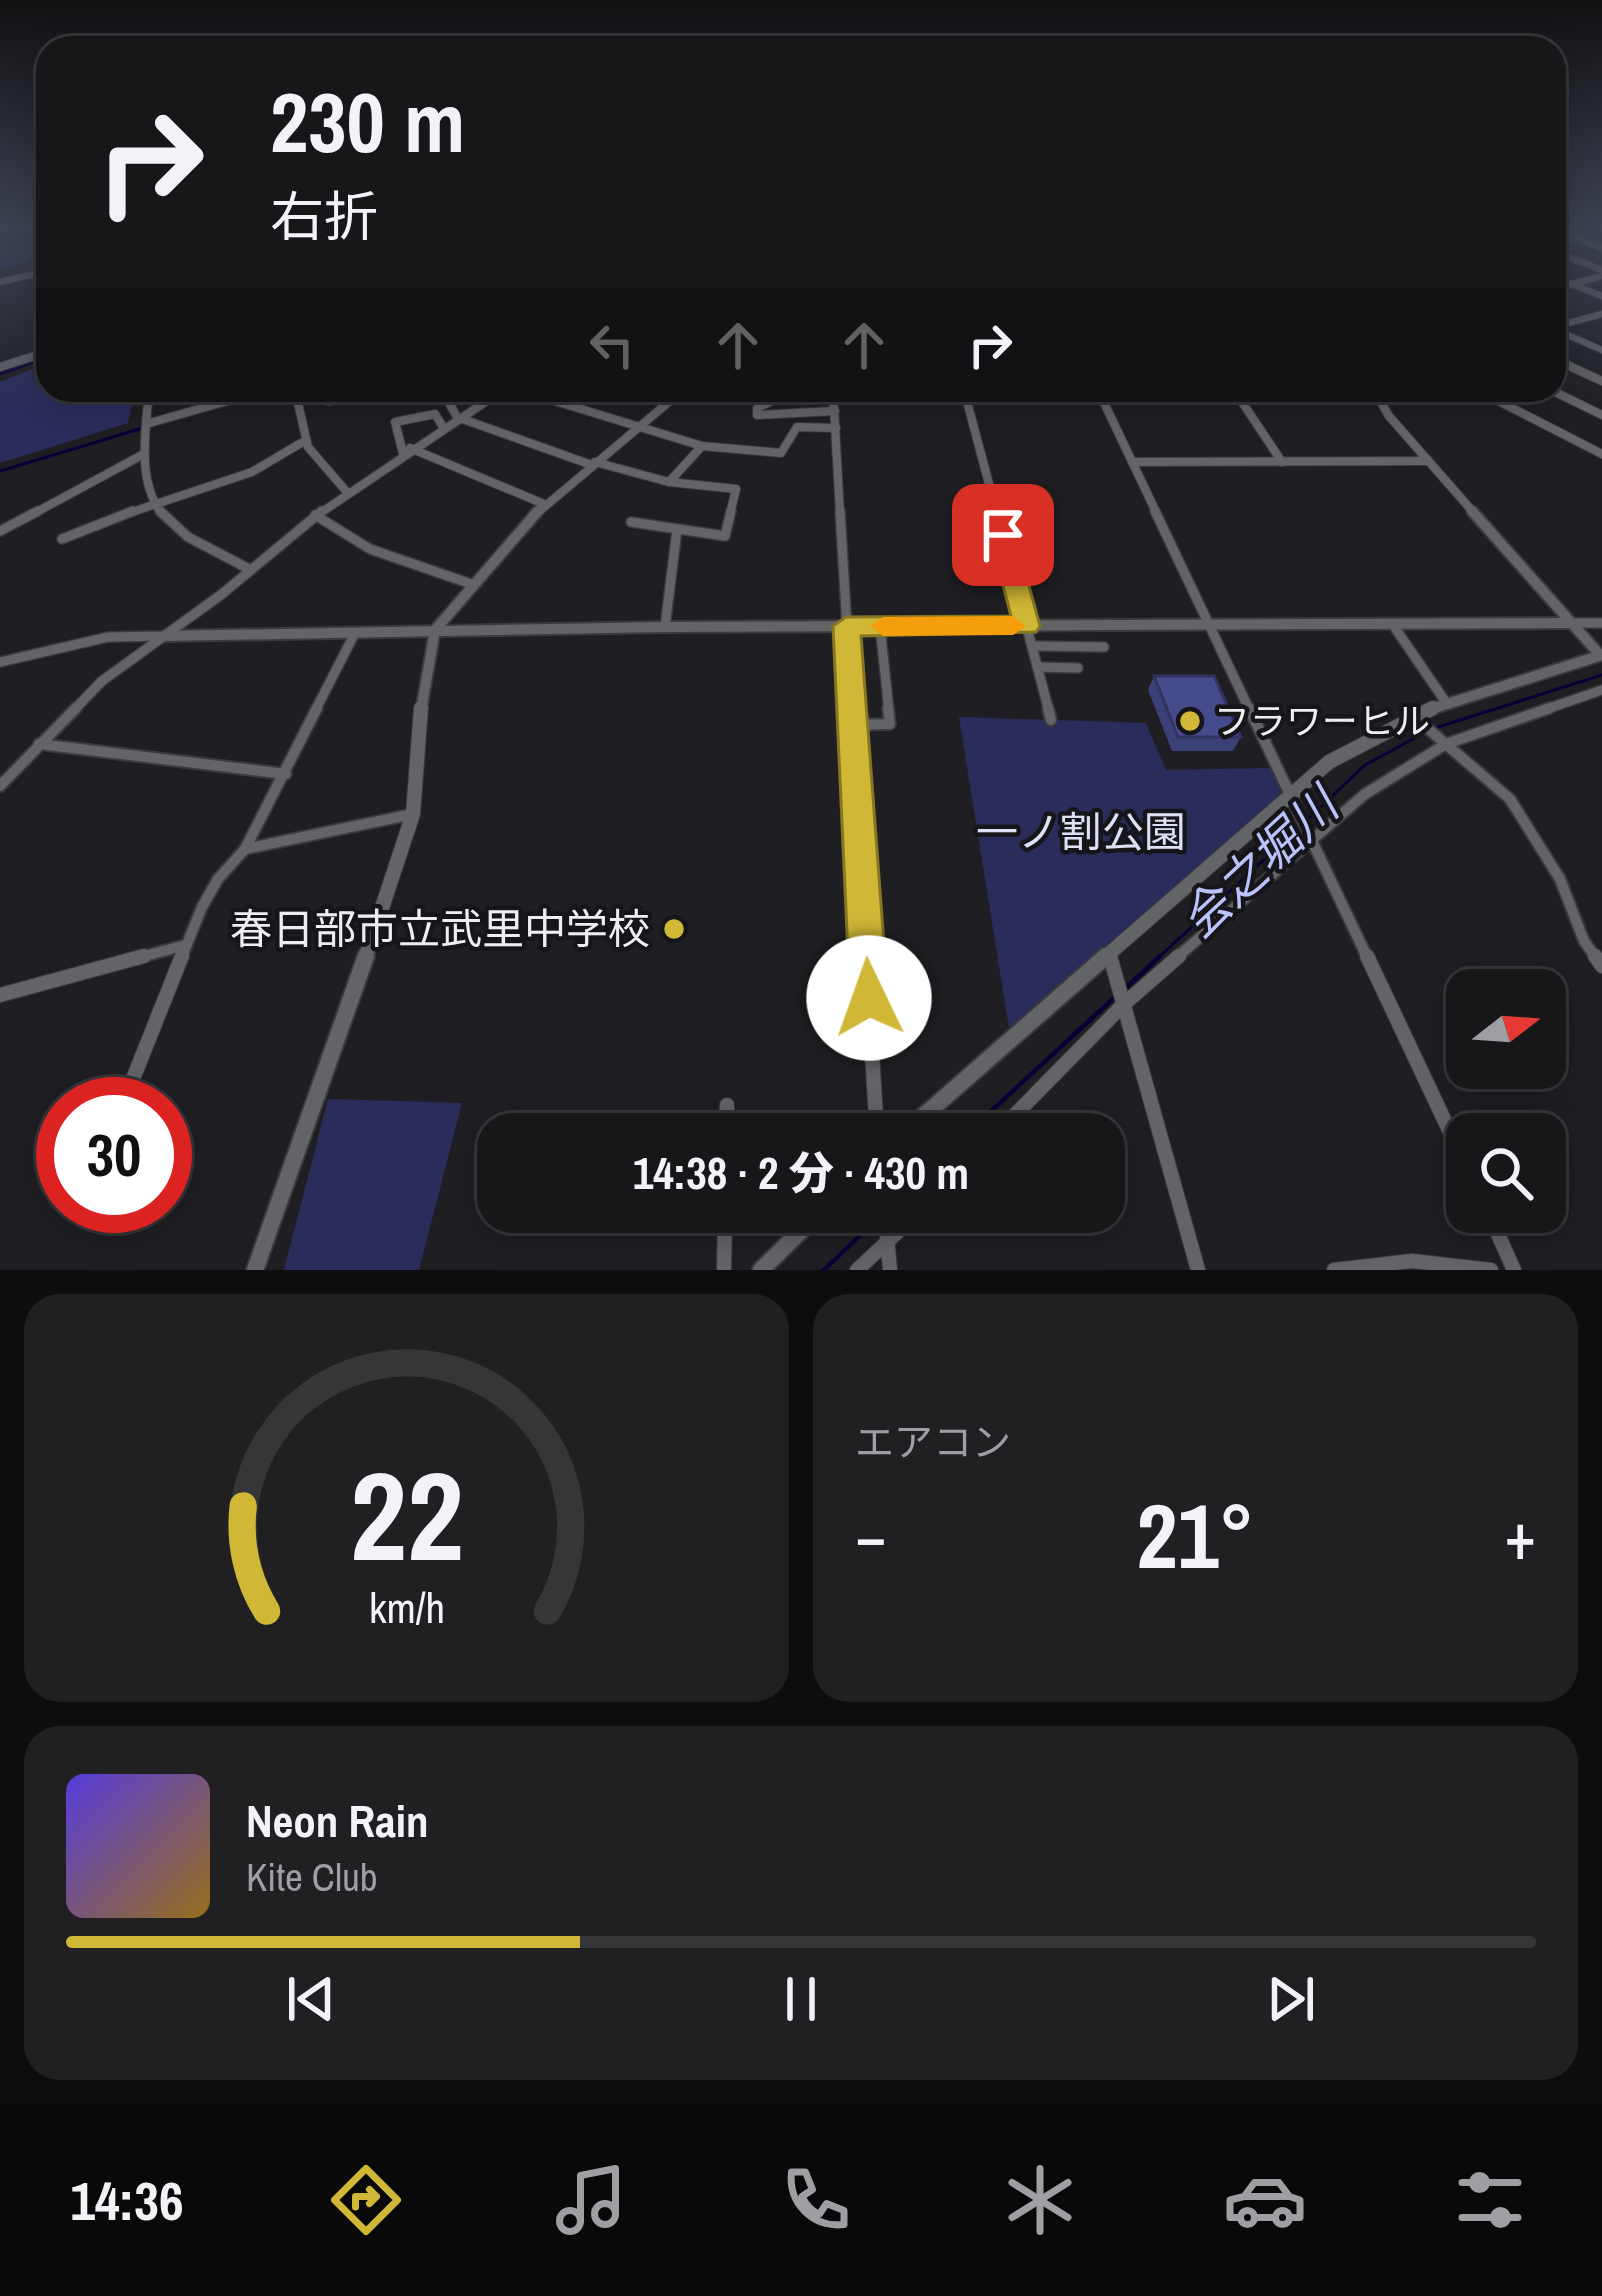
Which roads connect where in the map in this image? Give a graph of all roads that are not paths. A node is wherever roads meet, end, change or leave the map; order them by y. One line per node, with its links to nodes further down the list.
1 (1602, 318): 2 (street)
2 (1566, 324)
3 (1566, 334): 4 (street)
4 (1602, 350)
5 (36, 356): 7 (street)
6 (1566, 364): 8 (street)
7 (0, 367)
8 (1602, 381)
9 (1566, 397): 25 (street)
10 (148, 402): 27 (street)
11 (226, 402): 27 (street)
12 (297, 402): 31 (street)
13 (449, 402): 26 (street)
14 (483, 402): 26 (street)
15 (557, 402): 30 (street)
16 (670, 402): 30 (street)
17 (770, 402): 24 (street)
18 (834, 402): 24 (street)
19 (967, 402): 57 (street)
20 (1104, 402): 38 (street)
21 (1242, 402): 37 (street)
22 (1383, 402): 36 (street)
23 (1502, 402): 34 (street)
24 (835, 411): 29 (street)
25 (1602, 415)
26 (457, 417): 28 (street); 39 (street)
27 (146, 426): 35 (street)
28 (443, 427): 33 (street); 33 (street)
29 (836, 428): 32 (street); 55 (street)
30 (641, 429): 32 (street); 39 (street)
31 (302, 443): 41 (street); 42 (street)
32 (702, 446): 40 (street)
33 (407, 450): 41 (street); 43 (street)
34 (1600, 452)
35 (142, 455): 42 (street); 47 (street)
36 (1427, 460): 37 (street); 51 (street)
37 (1282, 461): 38 (street)
38 (1132, 462): 53 (street)
39 (591, 463): 40 (street); 43 (street)
40 (669, 482): 46 (street)
41 (346, 490): 44 (street)
42 (152, 503): 48 (street); 49 (street)
43 (544, 504): 50 (street)
44 (315, 515): 49 (street); 50 (street)
45 (631, 522): 46 (street)
46 (677, 530): 58 (street)
47 (0, 531)
48 (62, 539)
49 (251, 570): 61 (street)
50 (474, 585): 59 (street)
51 (1570, 623): 52 (street); 54 (street); 64 (street)
52 (1602, 623)
53 (1210, 625): 54 (street); 57 (street); 77 (street)
54 (1393, 625): 69 (street)
55 (846, 626): 56 (street); 58 (street); 72 (street)
56 (880, 626): 57 (street); 72 (street)
57 (1027, 626): 62 (street)
58 (665, 627): 59 (street)
59 (435, 630): 60 (street); 78 (street)
60 (356, 634): 61 (street); 75 (street)
61 (165, 636): 65 (street); 74 (street)
62 (1032, 646): 63 (street); 66 (street)
63 (1104, 646)
64 (1601, 656): 69 (street)
65 (0, 662)
66 (1037, 667): 67 (street); 71 (street)
67 (1078, 668)
68 (1602, 690): 73 (street)
69 (1445, 701): 70 (street)
70 (1412, 716): 73 (street); 77 (street)
71 (1051, 720)
72 (852, 725): 89 (street)
73 (1444, 742): 79 (street); 83 (street)
74 (39, 743): 75 (street); 76 (street)
75 (286, 774): 80 (street)
76 (0, 786)
77 (1294, 802): 79 (street); 82 (street)
78 (413, 814): 80 (street); 98 (street)
79 (1309, 834): 85 (street); 92 (street)
80 (245, 849): 81 (street)
81 (185, 945): 84 (street); 86 (street)
82 (1109, 954): 85 (street); 90 (street)
83 (1602, 966)
84 (0, 995)
85 (1124, 1002): 91 (street); 103 (street)
86 (134, 1077)
87 (727, 1105): 88 (street)
88 (727, 1113)
89 (876, 1113)
90 (927, 1113)
91 (1016, 1113)
92 (1446, 1124)
93 (725, 1233): 99 (street)
94 (799, 1233): 100 (street)
95 (883, 1233): 101 (street)
96 (887, 1233): 102 (street)
97 (1497, 1233): 106 (street)
98 (255, 1270)
99 (724, 1270)
100 (761, 1270)
101 (857, 1270)
102 (890, 1270)
103 (1198, 1270)
104 (1334, 1270): 105 (street)
105 (1491, 1270)
106 (1514, 1270)

